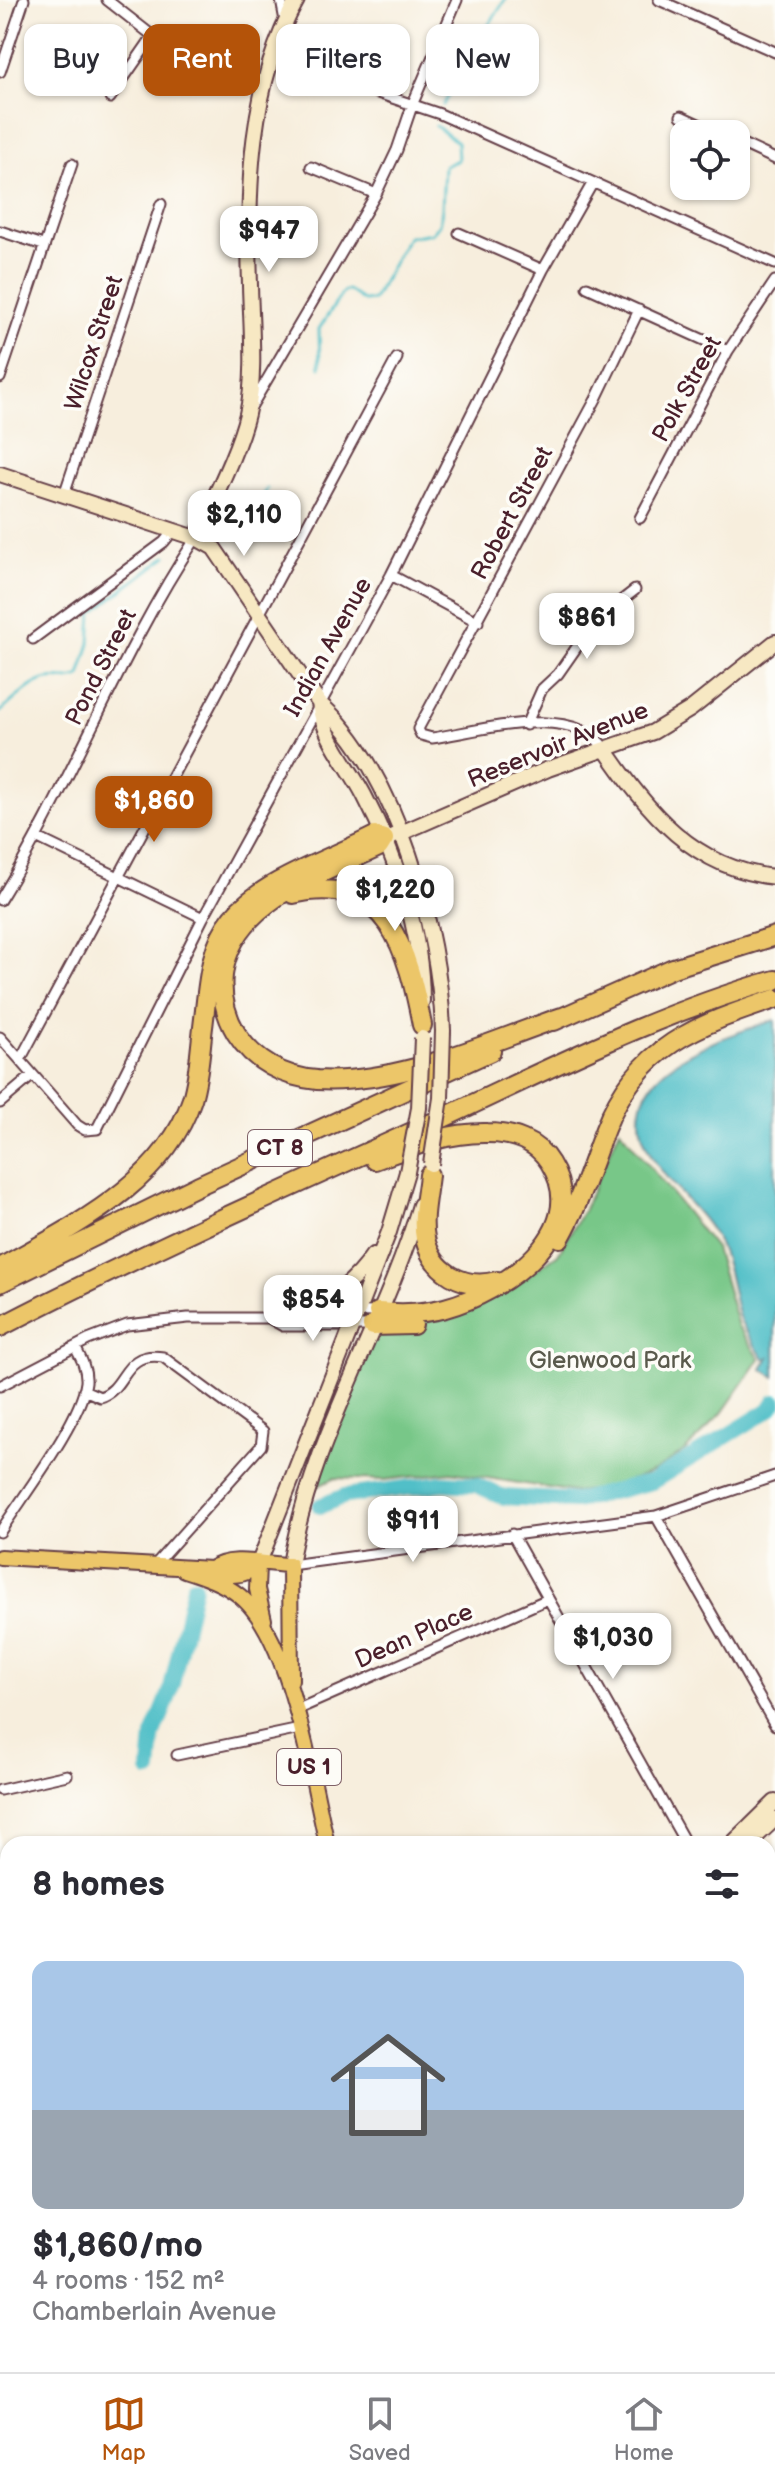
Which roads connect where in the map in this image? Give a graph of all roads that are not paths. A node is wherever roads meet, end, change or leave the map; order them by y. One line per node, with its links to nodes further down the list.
1 (24, 0): 10 (street)
2 (107, 0): 11 (street)
3 (281, 0): 7 (street)
4 (297, 0): 7 (main road)
5 (457, 0): 12 (street)
6 (659, 0): 8 (street)
7 (285, 21): 9 (main road)
8 (775, 52)
9 (271, 57): 12 (street); 33 (main road)
10 (0, 72)
11 (110, 98)
12 (413, 103): 19 (street); 20 (street)
13 (681, 116): 14 (street)
14 (690, 120)
15 (750, 147): 16 (street)
16 (775, 159)
17 (72, 164): 24 (street)
18 (311, 167): 20 (street)
19 (592, 184): 25 (street); 26 (street, Indian Avenue)
20 (376, 194): 33 (street)
21 (161, 204): 35 (street, Wilcox Street)
22 (0, 231): 24 (street)
23 (459, 233): 26 (street)
24 (43, 245): 32 (street)
25 (775, 264)
26 (543, 270): 39 (street, Indian Avenue)
27 (775, 281): 30 (street, Polk Street)
28 (587, 287): 29 (street)
29 (639, 310): 30 (street); 42 (street, Robert Street)
30 (728, 351): 36 (street, Polk Street)
31 (397, 358): 41 (street)
32 (0, 378)
33 (247, 413): 38 (main road)
34 (0, 474): 35 (main road)
35 (64, 495): 37 (main road)
36 (640, 518)
37 (173, 531): 38 (main road); 43 (street)
38 (196, 538): 41 (main road); 49 (street, Pond Street)
39 (391, 575): 42 (street); 45 (street, Indian Avenue)
40 (635, 590): 46 (street)
41 (260, 613): 45 (main road); 50 (street)
42 (478, 622): 46 (street, Robert Street)
43 (33, 639)
44 (775, 642): 47 (main road, Reservoir Avenue)
45 (319, 703): 48 (main road); 54 (street, Indian Avenue)
46 (526, 725): 47 (street)
47 (605, 749): 48 (main road, Reservoir Avenue); 51 (main road)
48 (393, 837): 53 (highway); 59 (main road); 64 (main road, bridge); 68 (highway)
49 (38, 838): 50 (street); 52 (street, Pond Street)
50 (118, 876): 54 (street); 61 (street)
51 (775, 877)
52 (0, 900)
53 (258, 911): 58 (highway); 59 (highway)
54 (203, 918): 62 (street, Indian Avenue)
55 (775, 936): 58 (highway, CT 8)
56 (775, 980): 65 (highway, CT 8)
57 (775, 999): 73 (highway)
58 (562, 1017): 69 (highway, CT 8)
59 (422, 1031): 66 (main road, bridge)
60 (0, 1037): 61 (street)
61 (20, 1060): 62 (street)
62 (33, 1075): 63 (street)
63 (0, 1103)
64 (430, 1170): 67 (highway); 73 (main road)
65 (270, 1197): 67 (highway); 75 (highway, CT 8)
66 (389, 1232): 70 (main road); 71 (main road)
67 (524, 1266): 73 (highway)
68 (0, 1268)
69 (0, 1283)
70 (283, 1310): 71 (street); 72 (street)
71 (357, 1311): 73 (street); 74 (main road)
72 (269, 1318): 74 (street); 76 (street)
73 (375, 1319): 74 (street); 85 (main road)
74 (350, 1326): 84 (main road)
75 (0, 1327)
76 (75, 1347): 77 (street); 78 (street)
77 (0, 1386)
78 (84, 1390): 81 (street); 86 (street)
79 (775, 1476): 80 (street)
80 (656, 1516): 82 (street); 92 (street)
81 (0, 1532)
82 (512, 1534): 85 (street); 88 (street)
83 (0, 1557): 86 (main road, US 1)
84 (258, 1565): 85 (main road, US 1); 87 (main road, US 1); 89 (main road)
85 (290, 1565): 90 (main road, US 1)
86 (153, 1567): 87 (main road, US 1)
87 (184, 1570): 89 (main road, US 1)
88 (548, 1599): 91 (street, Dean Place); 100 (street)
89 (268, 1635): 90 (main road, US 1)
90 (291, 1690): 91 (main road, US 1)
91 (296, 1710): 93 (main road, US 1)
92 (775, 1725)
93 (300, 1729): 94 (street); 99 (main road, US 1)
94 (177, 1755)
95 (67, 1775): 96 (street)
96 (0, 1790)
97 (775, 1802): 101 (main road)
98 (775, 1819): 102 (main road)
99 (325, 1836)
100 (681, 1836)
101 (740, 1836)
102 (757, 1836)

